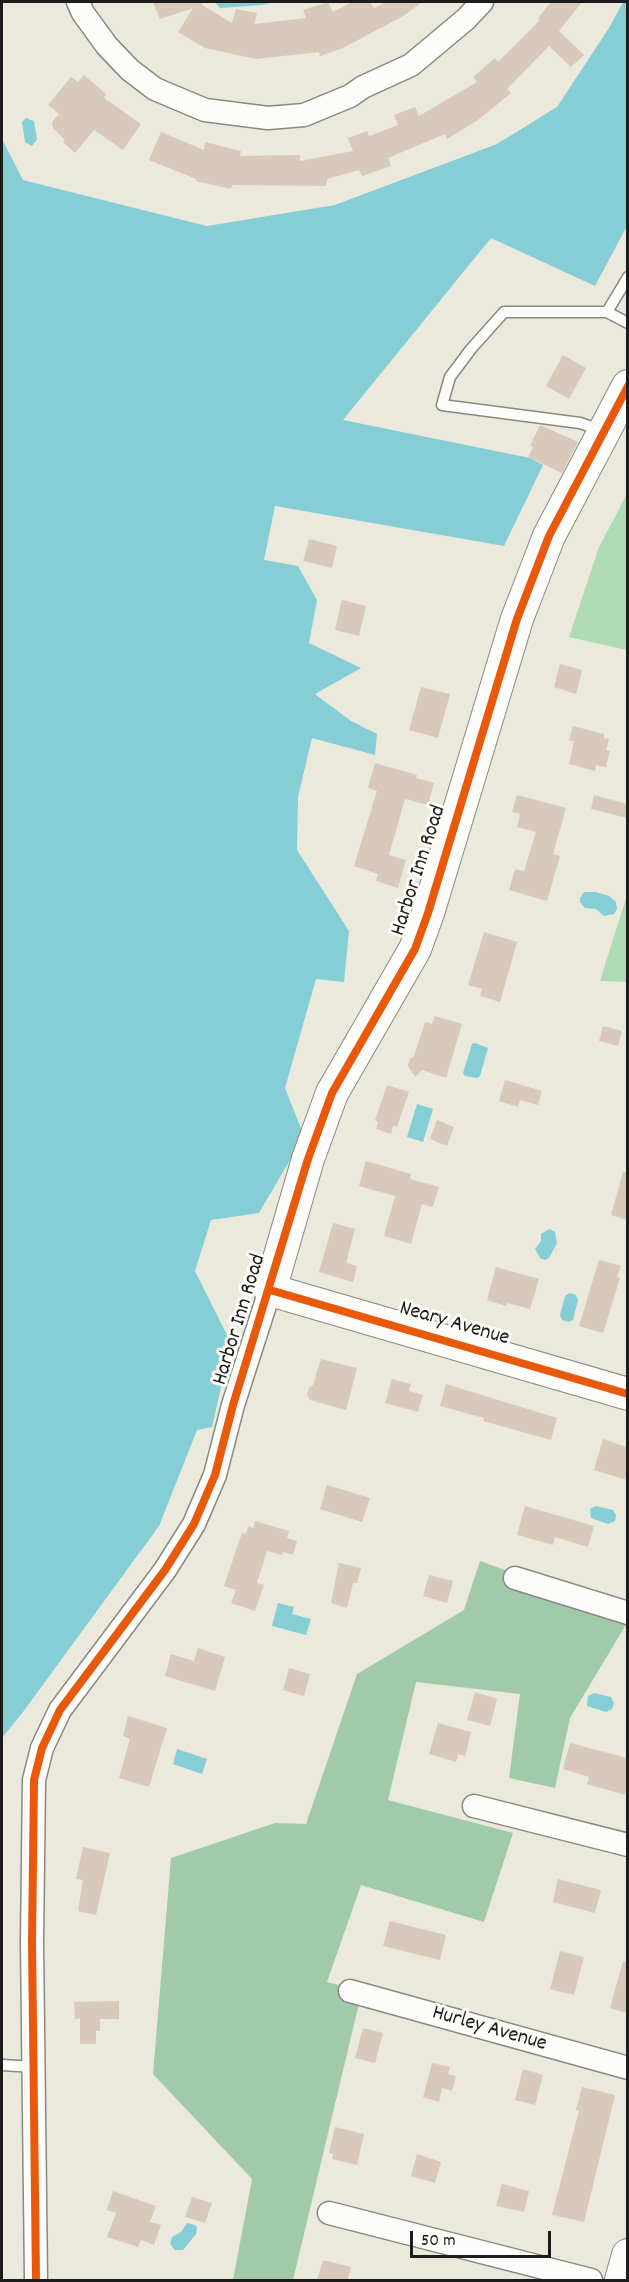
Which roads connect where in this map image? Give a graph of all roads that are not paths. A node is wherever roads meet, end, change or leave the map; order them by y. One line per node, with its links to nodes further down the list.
1 (78, 2): 2 (street)
2 (482, 2)
3 (627, 277): 4 (lane)
4 (608, 312): 5 (lane); 7 (lane)
5 (627, 323)
6 (627, 386): 7 (main road, Harbor Inn Road)
7 (604, 431): 8 (main road, Harbor Inn Road)
8 (270, 1290): 9 (main road, Neary Avenue); 16 (street, Harbor Inn Road)
9 (627, 1394)
10 (514, 1578): 11 (street)
11 (627, 1613)
12 (474, 1806): 13 (street)
13 (627, 1845)
14 (350, 1991): 17 (street, Hurley Avenue)
15 (2, 2065): 16 (lane)
16 (34, 2067): 20 (street, Harbor Inn Road)
17 (627, 2068)
18 (329, 2213): 21 (street)
19 (627, 2255): 22 (main road)
20 (36, 2280)
21 (591, 2280)
22 (621, 2280)

